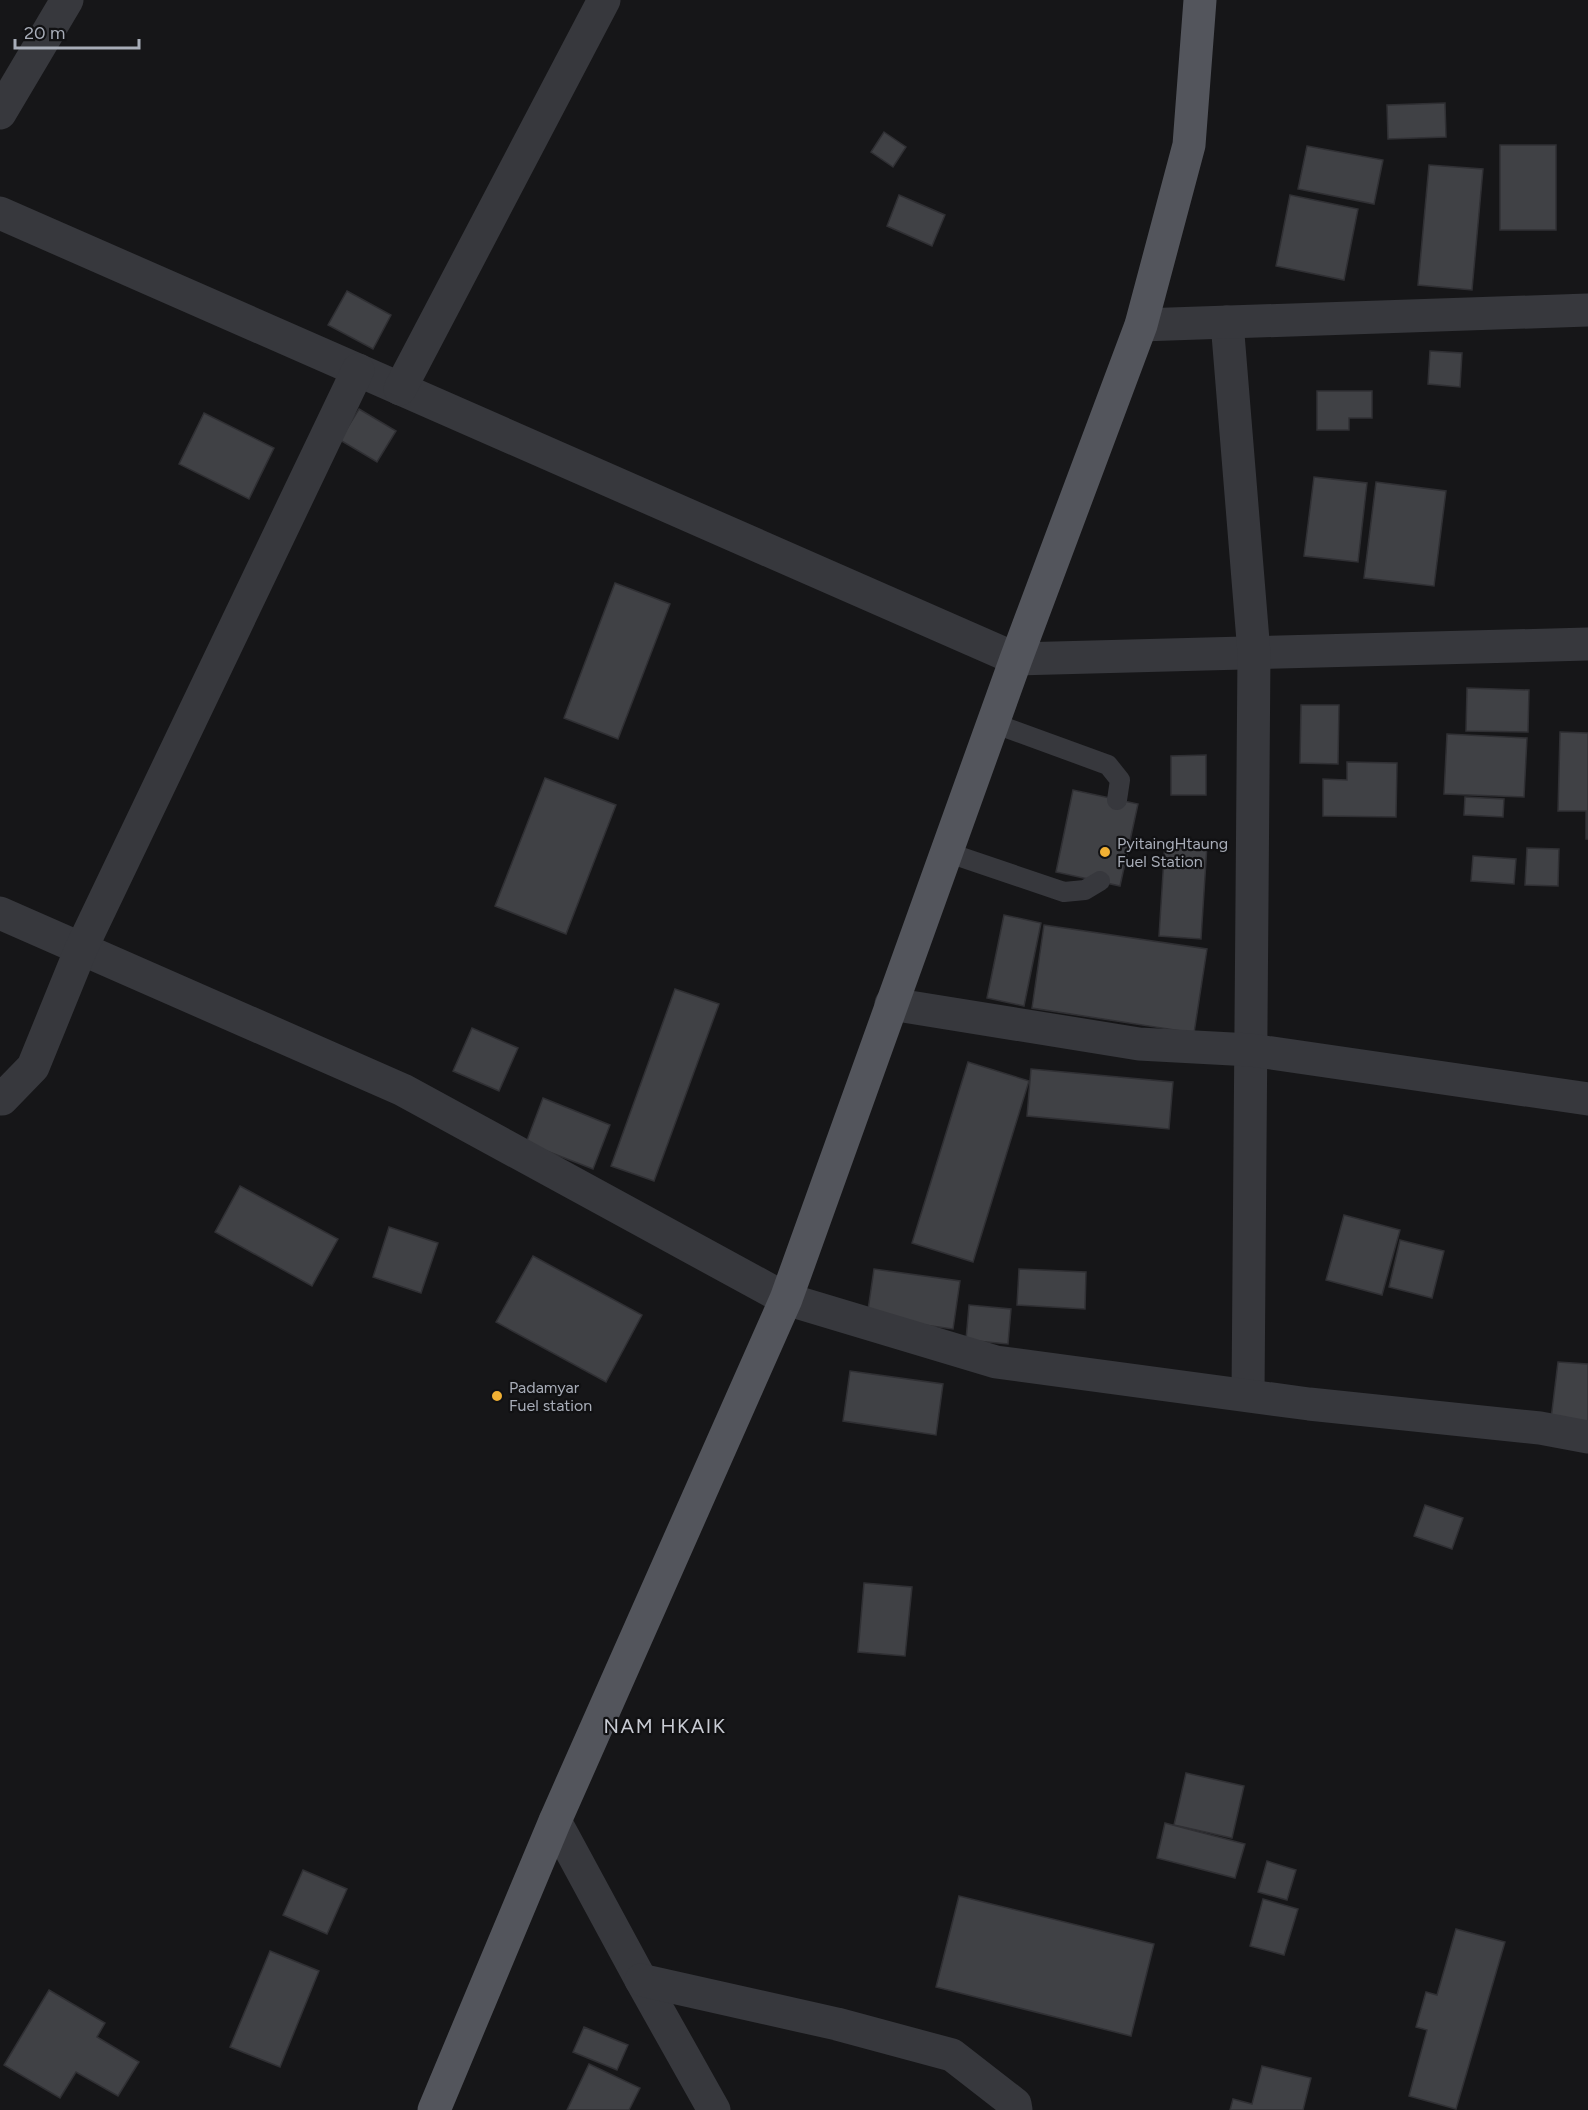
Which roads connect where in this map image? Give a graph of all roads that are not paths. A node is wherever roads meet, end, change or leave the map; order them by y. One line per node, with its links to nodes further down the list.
1 (67, 0): 4 (street)
2 (604, 0): 10 (street)
3 (1200, 0): 8 (main road)
4 (0, 113)
5 (0, 213): 9 (street)
6 (1588, 310): 7 (street)
7 (1227, 322): 8 (street); 12 (street)
8 (1141, 325): 13 (main road)
9 (358, 370): 10 (street); 19 (street)
10 (400, 388): 13 (street)
11 (1588, 644): 12 (street)
12 (1254, 653): 13 (street); 21 (street)
13 (1016, 659): 14 (main road)
14 (993, 723): 15 (lane); 16 (main road)
15 (1117, 800)
16 (946, 852): 17 (lane); 20 (main road)
17 (1100, 881)
18 (0, 913): 19 (street)
19 (81, 949): 22 (street); 24 (street)
20 (891, 1004): 21 (street); 24 (main road)
21 (1251, 1050): 23 (street); 25 (street)
22 (0, 1099)
23 (1588, 1100)
24 (786, 1299): 25 (street); 27 (main road)
25 (1248, 1395): 26 (street)
26 (1588, 1437)
27 (555, 1821): 28 (street); 29 (main road)
28 (641, 1980): 30 (street); 31 (street)
29 (434, 2110)
30 (714, 2110)
31 (1017, 2110)

